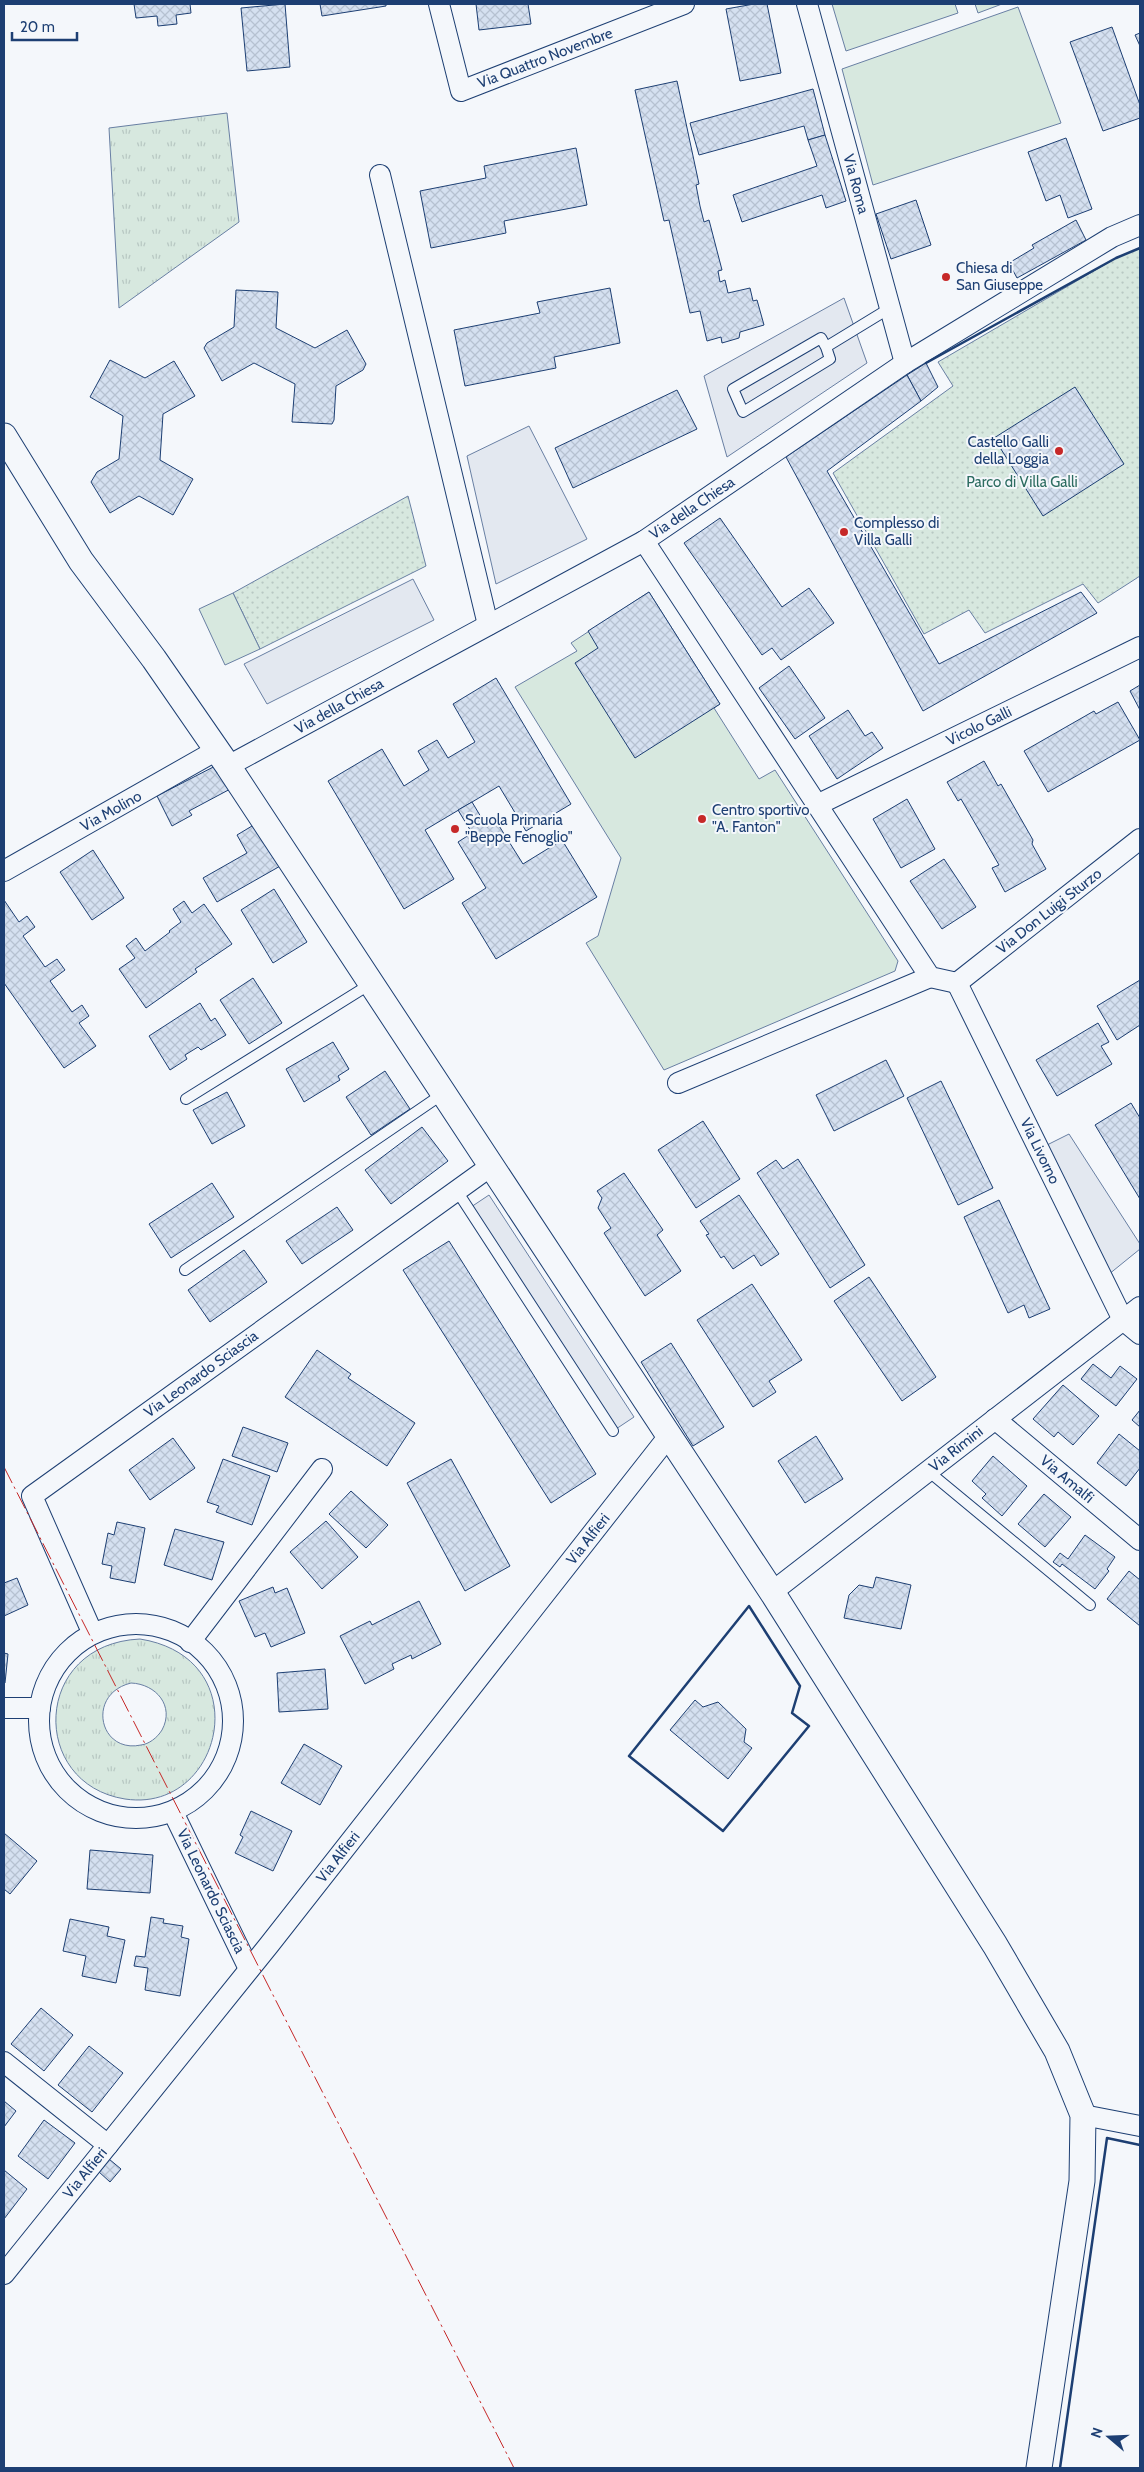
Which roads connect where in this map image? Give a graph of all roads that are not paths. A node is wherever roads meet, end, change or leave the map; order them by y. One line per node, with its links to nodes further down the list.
1 (439, 4): 2 (street, Via Quattro Novembre)
2 (684, 4)
3 (807, 4): 6 (street, Via Roma)
4 (380, 175): 11 (street)
5 (1140, 225): 8 (street, Via della Chiesa)
6 (890, 308): 7 (lane); 8 (street, Via Roma)
7 (826, 347): 7 (lane)
8 (905, 364): 10 (street, Via della Chiesa)
9 (4, 436): 13 (street)
10 (644, 541): 11 (street, Via della Chiesa); 14 (street)
11 (488, 625): 13 (street, Via della Chiesa)
12 (1140, 647): 14 (street, Vicolo Galli)
13 (223, 758): 16 (street, Via Molino); 18 (street)
14 (817, 805): 17 (street)
15 (1140, 839): 19 (street, Via Don Luigi Sturzo)
16 (4, 871)
17 (930, 978): 19 (street); 20 (street)
18 (372, 983): 21 (street); 22 (lane)
19 (958, 983): 27 (street, Via Livorno)
20 (678, 1083)
21 (444, 1093): 23 (street); 25 (lane)
22 (186, 1099)
23 (491, 1166): 24 (street, Via Leonardo Sciascia); 31 (street)
24 (457, 1191): 30 (lane); 37 (street, Via Leonardo Sciascia)
25 (186, 1270)
26 (1140, 1307): 27 (street, Via Rimini)
27 (1123, 1320): 28 (street); 29 (street, Via Rimini)
28 (1140, 1334)
29 (995, 1419): 33 (street, Via Rimini); 34 (street, Via Amalfi)
30 (613, 1431)
31 (668, 1437): 35 (street); 42 (street, Via Alfieri)
32 (322, 1470): 38 (street)
33 (928, 1471): 35 (street, Via Rimini); 36 (lane)
34 (1140, 1540)
35 (772, 1592): 44 (street)
36 (1090, 1605)
37 (92, 1632): 38 (street, Via Leonardo Sciascia); 40 (street, Via Leonardo Sciascia)
38 (190, 1642): 41 (street, Via Leonardo Sciascia)
39 (4, 1708): 40 (street)
40 (40, 1708): 41 (street, Via Leonardo Sciascia)
41 (173, 1812): 42 (street, Via Leonardo Sciascia)
42 (249, 1969): 46 (street, Via Alfieri)
43 (4, 2062): 46 (street)
44 (1083, 2115): 45 (street); 48 (street)
45 (1140, 2126)
46 (108, 2145): 47 (street, Via Alfieri)
47 (7, 2263)
48 (1039, 2468)

